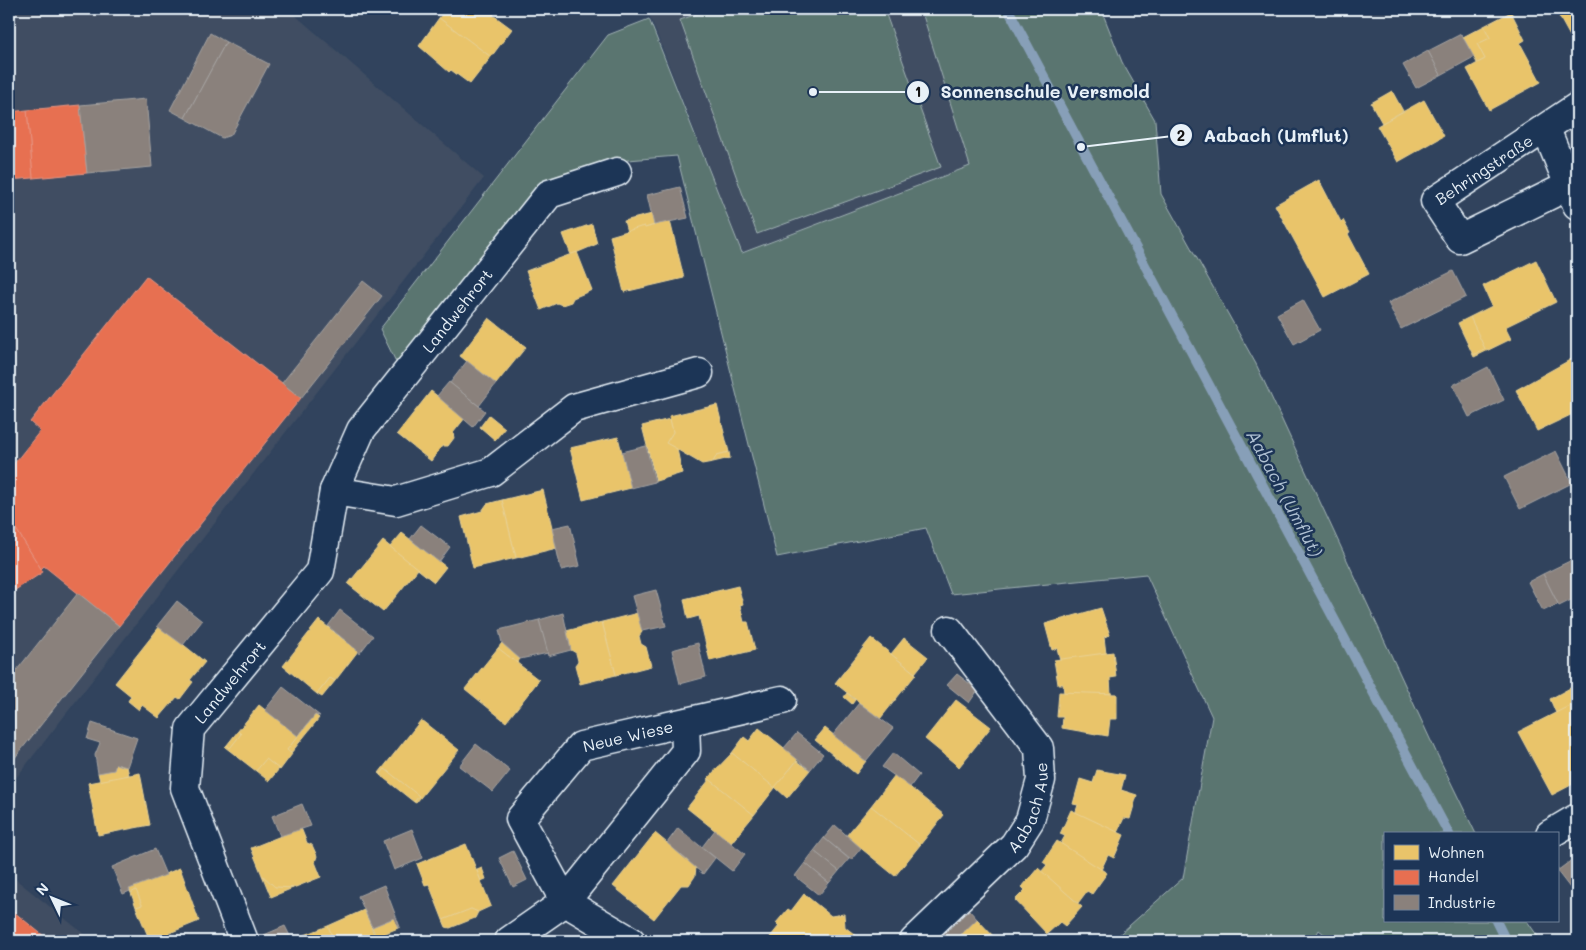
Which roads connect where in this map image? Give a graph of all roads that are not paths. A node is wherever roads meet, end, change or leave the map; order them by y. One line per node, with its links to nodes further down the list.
1 (1577, 107): 2 (street, Behringstraße)
2 (1546, 129): 4 (street, Behringstraße); 4 (street, Behringstraße)
3 (617, 172): 6 (street, Landwehrort)
4 (1573, 196)
5 (699, 373): 6 (street)
6 (334, 491): 13 (street, Landwehrort)
7 (949, 630): 16 (street, Aabach Aue)
8 (782, 700): 9 (street, Neue Wiese)
9 (685, 723): 12 (street, Neue Wiese); 12 (street, Neue Wiese)
10 (1577, 818): 11 (street)
11 (1553, 832)
12 (565, 902): 14 (street, Neue Wiese); 15 (street)
13 (244, 941)
14 (509, 941)
15 (631, 941)
16 (914, 941)

